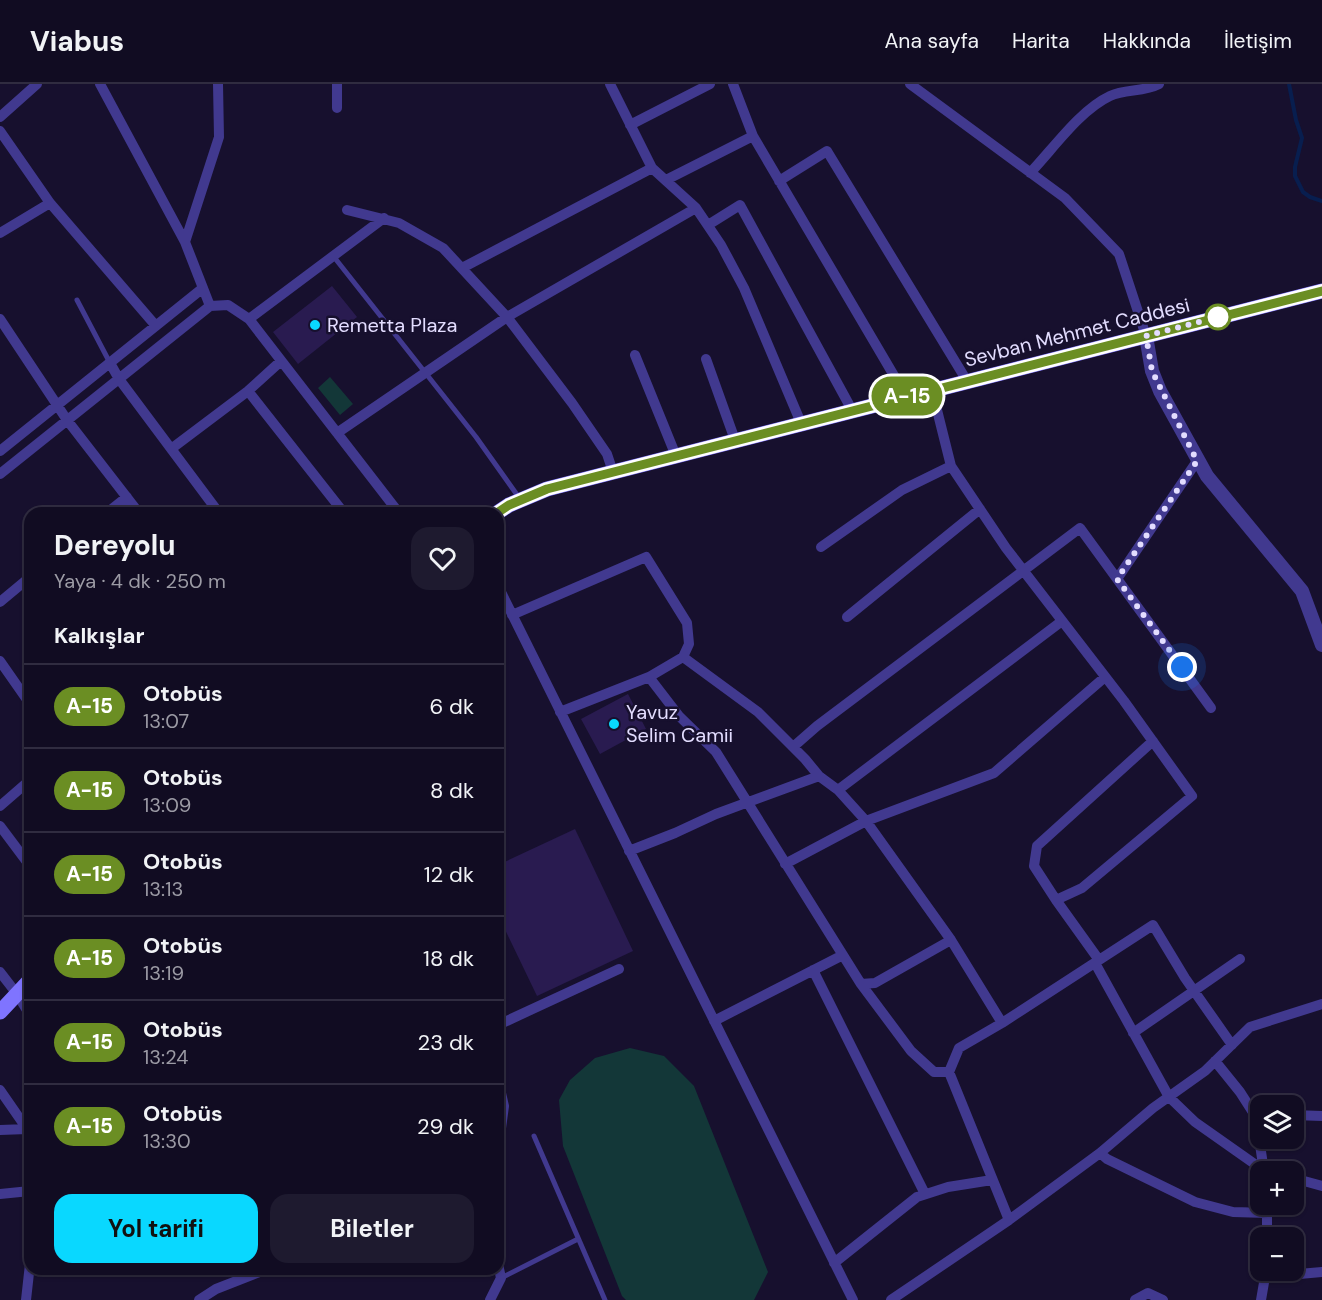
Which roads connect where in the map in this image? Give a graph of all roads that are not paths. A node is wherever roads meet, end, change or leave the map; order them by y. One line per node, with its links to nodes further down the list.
1 (100, 84): 25 (street)
2 (218, 84): 25 (street)
3 (337, 84): 10 (street)
4 (610, 84): 12 (street)
5 (710, 84): 12 (street)
6 (733, 84): 14 (street)
7 (910, 84): 16 (street)
8 (1159, 84): 16 (street)
9 (32, 86): 11 (street)
10 (337, 108)
11 (0, 117)
12 (630, 125): 15 (street)
13 (0, 131): 19 (street)
14 (753, 136): 17 (street); 18 (street)
15 (652, 168): 17 (street); 27 (street)
16 (1030, 173): 36 (street)
17 (666, 180): 20 (street)
18 (779, 181): 43 (street); 46 (street)
19 (50, 203): 24 (street); 35 (street)
20 (696, 208): 23 (street); 32 (street)
21 (347, 210): 22 (street)
22 (384, 218): 26 (street); 27 (street)
23 (708, 225): 48 (street); 50 (street)
24 (0, 233)
25 (185, 242): 28 (street)
26 (334, 257): 33 (street); 41 (lane)
27 (462, 268): 32 (street)
28 (203, 288): 31 (street); 35 (street)
29 (1322, 291): 36 (main road, Sevban Mehmet Caddesi)
30 (77, 300): 40 (lane)
31 (210, 306): 33 (street); 42 (street)
32 (507, 317): 41 (street); 58 (street)
33 (249, 318): 39 (street)
34 (0, 319): 47 (street)
35 (156, 326): 40 (street)
36 (1146, 336): 43 (main road, Sevban Mehmet Caddesi); 56 (street)
37 (636, 355): 55 (street)
38 (706, 359): 52 (street)
39 (281, 362): 45 (street); 51 (street)
40 (110, 363): 42 (street); 47 (street)
41 (426, 373): 51 (street); 61 (lane)
42 (118, 379): 49 (street); 53 (street)
43 (967, 381): 44 (main road, Sevban Mehmet Caddesi)
44 (932, 390): 46 (main road, Sevban Mehmet Caddesi); 57 (street)
45 (248, 391): 53 (street); 65 (street)
46 (906, 396): 48 (main road, Sevban Mehmet Caddesi)
47 (57, 405): 49 (street); 54 (street)
48 (852, 410): 50 (main road, Sevban Mehmet Caddesi)
49 (67, 420): 59 (street); 60 (street)
50 (801, 423): 52 (main road, Sevban Mehmet Caddesi)
51 (338, 433): 66 (street)
52 (735, 440): 55 (main road, Sevban Mehmet Caddesi)
53 (171, 449): 64 (street)
54 (0, 451)
55 (676, 456): 58 (main road, Sevban Mehmet Caddesi)
56 (1197, 461): 71 (street); 78 (street)
57 (951, 466): 68 (street); 69 (street)
58 (613, 472): 61 (main road, Sevban Mehmet Caddesi)
59 (0, 474)
60 (127, 497): 62 (street); 63 (street)
61 (521, 500): 67 (main road, Sevban Mehmet Caddesi)
62 (114, 507)
63 (134, 507)
64 (214, 507)
65 (339, 507)
66 (394, 507)
67 (504, 509)
68 (980, 509): 70 (street); 76 (street)
69 (821, 547)
70 (1024, 571): 71 (street); 77 (street); 87 (street)
71 (1117, 579): 84 (street)
72 (24, 582): 74 (street)
73 (504, 598): 75 (street)
74 (0, 602)
75 (512, 615): 79 (street); 85 (street)
76 (847, 617)
77 (1062, 621): 82 (street); 90 (street)
78 (1322, 645)
79 (683, 657): 81 (street); 87 (street)
80 (0, 661): 83 (street)
81 (649, 676): 85 (street); 91 (street)
82 (1105, 677): 86 (street); 93 (street)
83 (24, 693)
84 (1211, 708)
85 (560, 712): 95 (street)
86 (1153, 741): 98 (street); 98 (street)
87 (793, 747): 88 (street)
88 (819, 776): 90 (street); 91 (street)
89 (24, 785): 92 (street)
90 (838, 790): 93 (street)
91 (748, 803): 95 (street); 97 (street)
92 (0, 806)
93 (866, 821): 97 (street); 99 (street)
94 (0, 826): 96 (street)
95 (629, 851): 113 (street)
96 (24, 858)
97 (785, 864): 100 (street)
98 (1056, 900): 102 (street)
99 (951, 940): 106 (street); 115 (street)
100 (843, 955): 104 (street); 106 (street)
101 (1240, 959): 108 (street)
102 (1097, 961): 108 (street); 115 (street); 116 (street)
103 (619, 969): 114 (street)
104 (813, 970): 113 (street); 136 (street)
105 (0, 972): 109 (street)
106 (861, 984): 119 (street)
107 (24, 986): 109 (main road)
108 (1196, 990): 116 (street); 117 (street)
109 (17, 994): 111 (street); 112 (main road)
110 (1322, 1004): 117 (street)
111 (24, 1005)
112 (0, 1012)
113 (714, 1021): 140 (street)
114 (504, 1022)
115 (1002, 1023): 119 (street)
116 (1133, 1033): 121 (street)
117 (1232, 1045): 118 (street)
118 (1215, 1061): 121 (street); 122 (street)
119 (949, 1072): 131 (street)
120 (0, 1090): 125 (street)
121 (1169, 1097): 129 (street); 130 (street)
122 (1250, 1106)
123 (1304, 1115): 124 (street)
124 (1322, 1116)
125 (24, 1125)
126 (24, 1129): 127 (street)
127 (0, 1130)
128 (534, 1136): 139 (lane)
129 (1100, 1153): 137 (street); 138 (street)
130 (1251, 1161)
131 (992, 1180): 136 (street); 138 (street)
132 (1304, 1182): 133 (street)
133 (1322, 1186)
134 (24, 1192): 135 (street)
135 (0, 1194)
136 (925, 1194): 140 (street)
137 (1250, 1210)
138 (1010, 1220): 153 (street)
139 (578, 1239): 146 (lane); 151 (lane)
140 (834, 1263): 152 (street)
141 (1322, 1272): 142 (street)
142 (1304, 1273)
143 (29, 1275): 148 (street)
144 (252, 1275): 149 (street)
145 (500, 1275): 146 (street)
146 (501, 1278): 150 (street)
147 (1265, 1281): 156 (street)
148 (26, 1300)
149 (199, 1300)
150 (490, 1300)
151 (605, 1300)
152 (853, 1300)
153 (891, 1300)
154 (1135, 1300): 155 (street)
155 (1163, 1300)
156 (1261, 1300)

